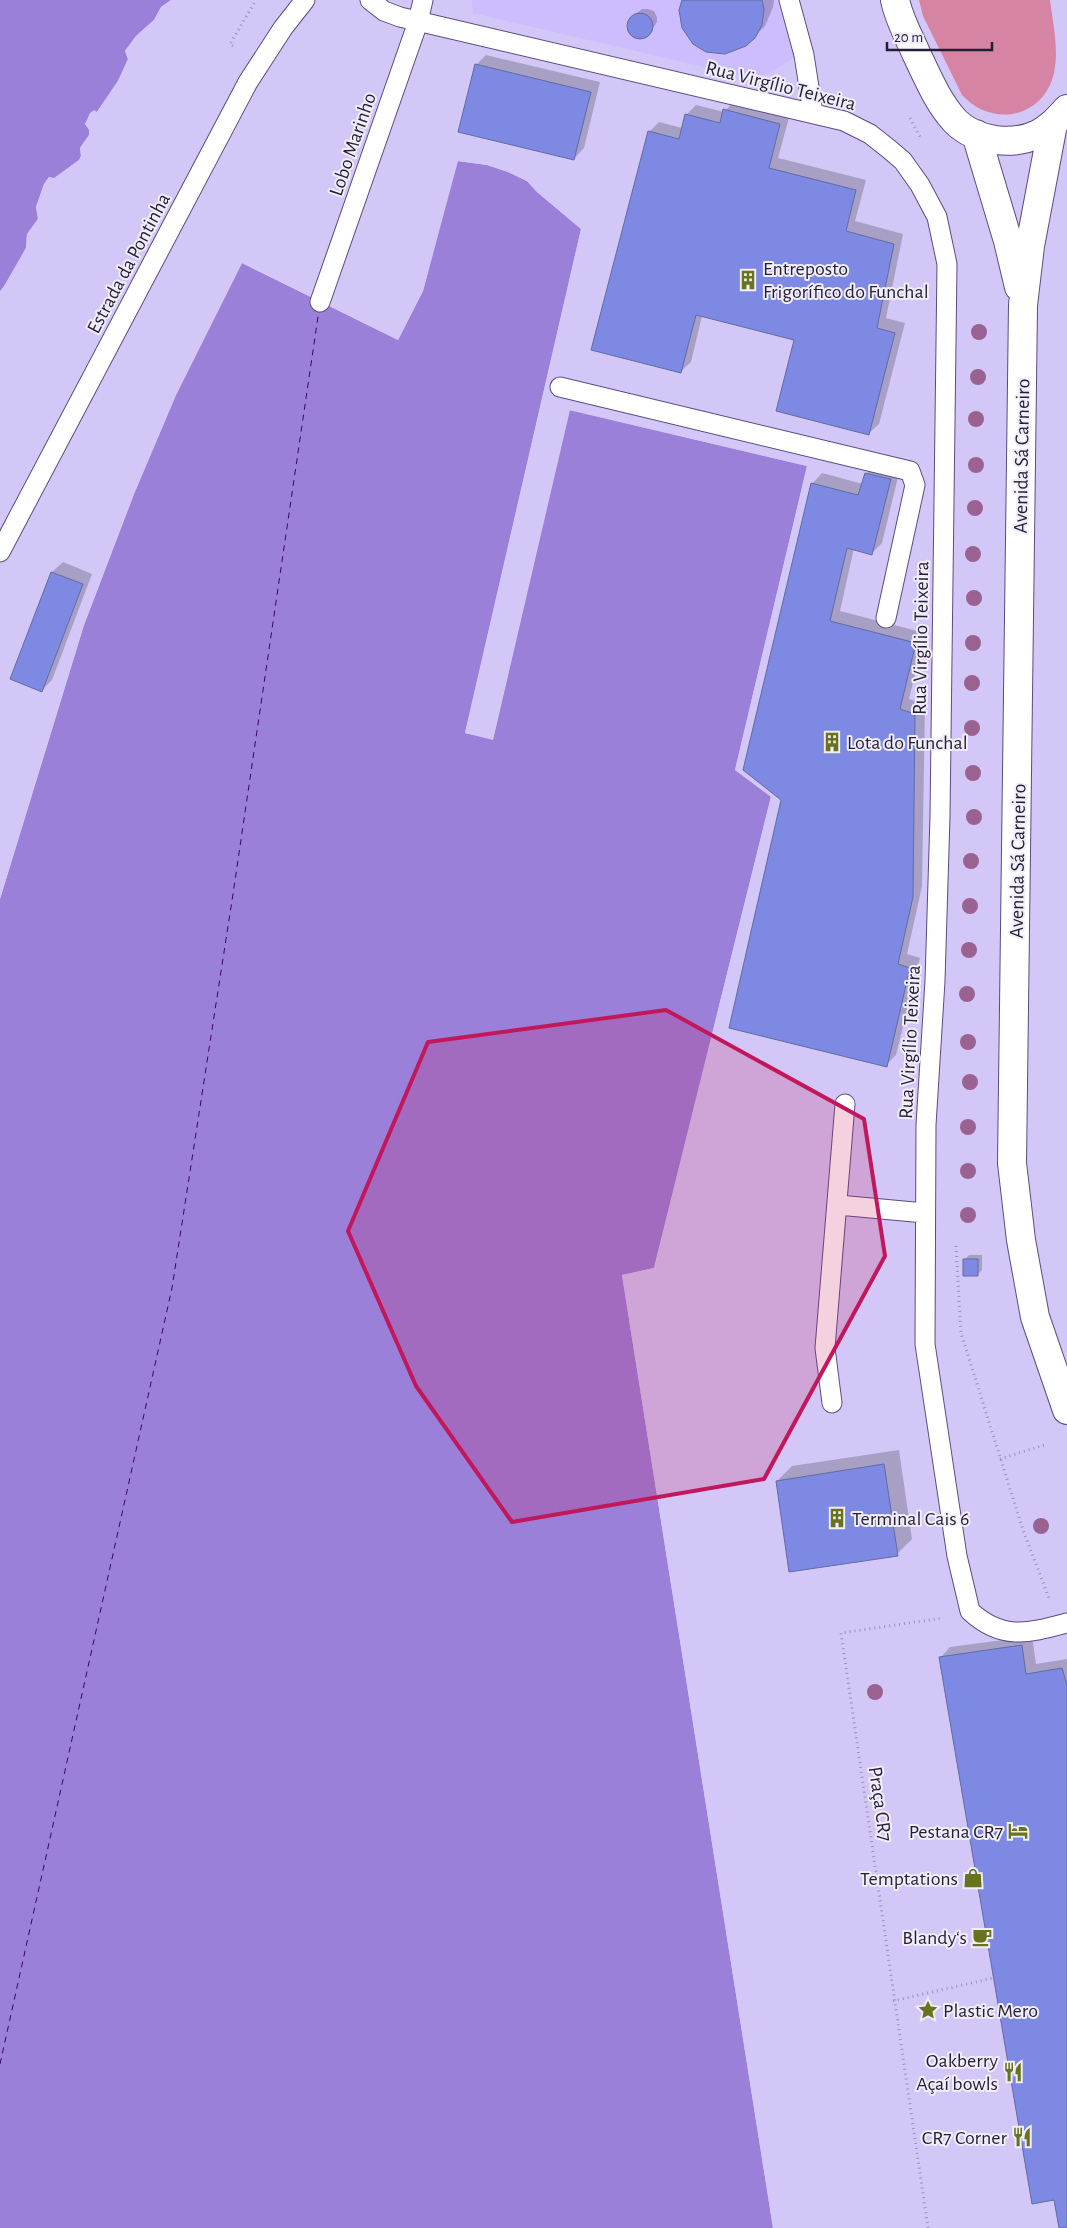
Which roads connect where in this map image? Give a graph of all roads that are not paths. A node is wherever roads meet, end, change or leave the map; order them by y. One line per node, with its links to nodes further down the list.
1 (305, 0): 15 (lane, Estrada da Pontinha)
2 (370, 0): 6 (lane, Rua Virgílio Teixeira)
3 (423, 0): 6 (lane, Lobo Marinho)
4 (789, 0): 7 (lane)
5 (895, 0): 9 (main road)
6 (418, 22): 7 (lane, Rua Virgílio Teixeira); 10 (lane, Lobo Marinho)
7 (813, 113): 14 (lane, Rua Virgílio Teixeira)
8 (1060, 117): 9 (main road); 11 (main road, Avenida Sá Carneiro)
9 (976, 134): 11 (main road, Avenida Sá Carneiro)
10 (320, 302)
11 (1023, 305): 21 (main road, Avenida Sá Carneiro)
12 (560, 387): 13 (lane)
13 (915, 485): 14 (lane); 16 (lane)
14 (944, 487): 19 (lane, Rua Virgílio Teixeira)
15 (0, 552)
16 (886, 618)
17 (845, 1104): 18 (lane)
18 (838, 1205): 19 (lane); 20 (lane)
19 (925, 1213): 22 (lane, Rua Virgílio Teixeira)
20 (832, 1403)
21 (1067, 1410)
22 (1063, 1624)

